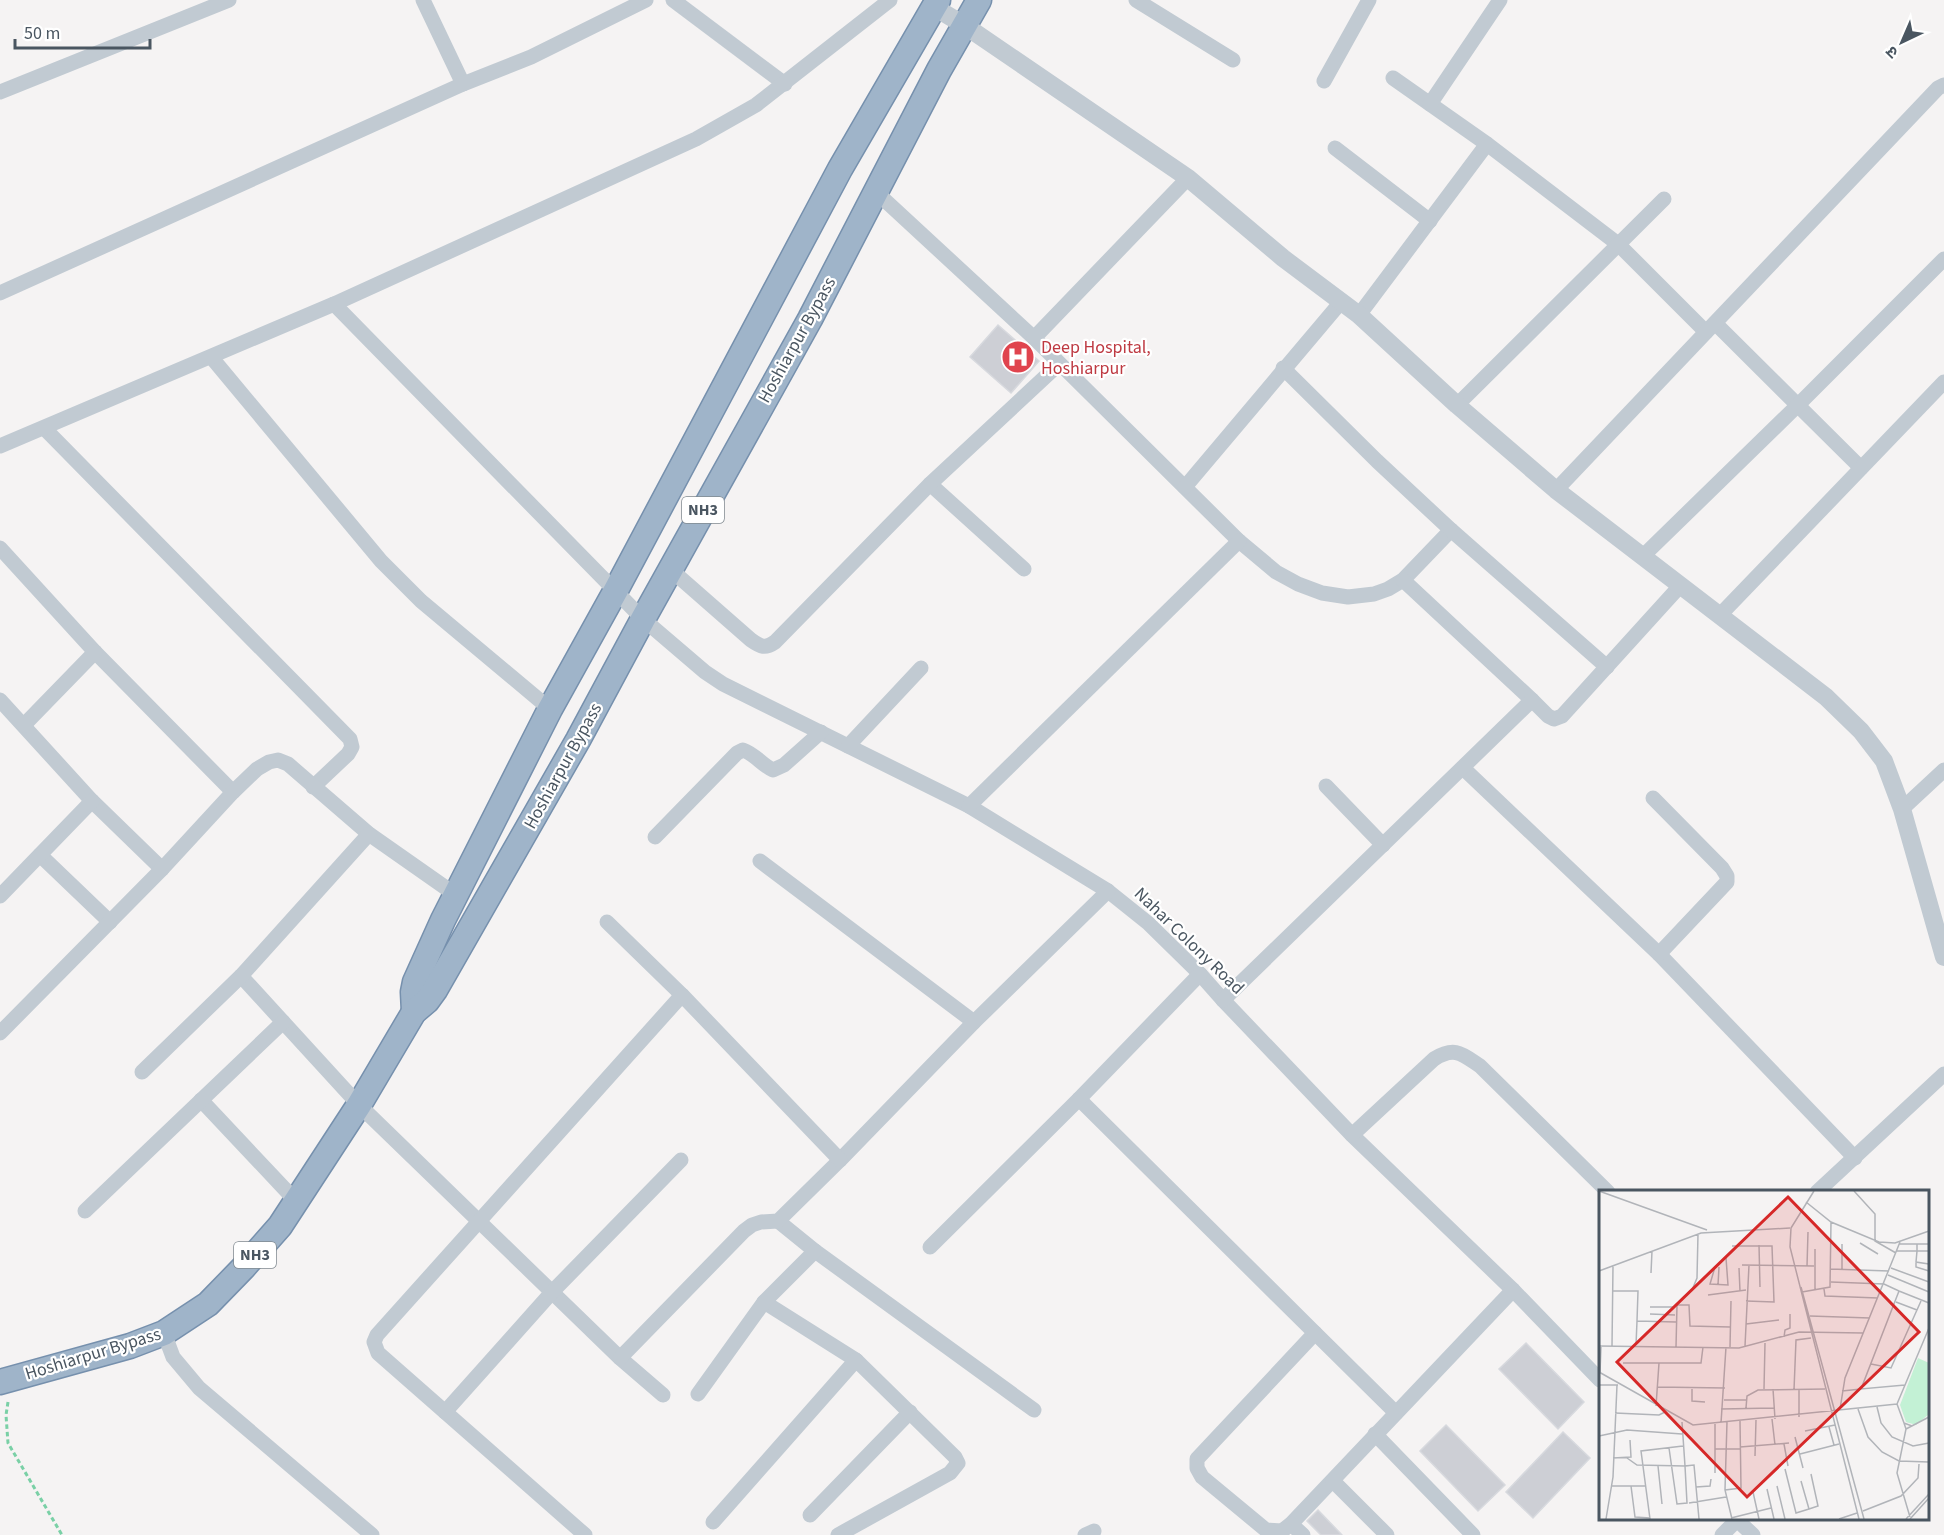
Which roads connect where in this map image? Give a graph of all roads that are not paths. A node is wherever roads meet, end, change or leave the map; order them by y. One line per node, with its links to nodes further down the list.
1 (229, 0): 18 (street)
2 (423, 0): 15 (street)
3 (646, 0): 15 (street)
4 (674, 0): 16 (street)
5 (890, 0): 16 (street)
6 (979, 0): 11 (highway, Hoshiarpur Bypass / NH3)
7 (1136, 0): 12 (street)
8 (1369, 0): 14 (street)
9 (1500, 0): 19 (street)
10 (931, 2): 11 (street); 54 (highway, NH3)
11 (964, 25): 22 (street); 23 (highway, Hoshiarpur Bypass / NH3)
12 (1233, 60)
13 (1393, 78): 19 (street)
14 (1324, 81)
15 (463, 84): 28 (street)
16 (785, 84): 30 (street)
17 (1944, 85): 32 (street)
18 (0, 92)
19 (1431, 104): 20 (street)
20 (1487, 144): 25 (street); 26 (street)
21 (1335, 148): 25 (street)
22 (1188, 178): 29 (street); 33 (street)
23 (876, 192): 33 (street); 50 (highway, Hoshiarpur Bypass / NH3)
24 (1664, 198): 26 (street)
25 (1430, 221): 31 (street)
26 (1618, 244): 32 (street); 38 (street)
27 (1944, 259): 39 (street)
28 (0, 293)
29 (1341, 302): 31 (street); 36 (street)
30 (334, 304): 34 (street); 54 (street, Nahar Colony Road)
31 (1359, 315): 38 (street)
32 (1711, 328): 39 (street); 45 (street)
33 (1034, 338): 35 (street)
34 (212, 358): 40 (street); 62 (street)
35 (1059, 364): 43 (street); 44 (street)
36 (1283, 368): 44 (street); 46 (street)
37 (1944, 382): 42 (street)
38 (1457, 405): 45 (street)
39 (1798, 405): 42 (street); 49 (street)
40 (45, 429): 41 (street); 69 (street)
41 (0, 446)
42 (1861, 468): 55 (street)
43 (930, 484): 50 (street); 51 (street)
44 (1185, 487): 47 (street)
45 (1556, 490): 49 (street)
46 (1451, 530): 52 (street); 58 (street)
47 (1239, 541): 52 (street); 73 (street)
48 (0, 548): 57 (street)
49 (1642, 557): 53 (street)
50 (670, 569): 56 (highway, Hoshiarpur Bypass / NH3)
51 (1024, 569)
52 (1403, 580): 61 (street)
53 (1680, 586): 55 (street); 58 (street)
54 (616, 590): 56 (street, Nahar Colony Road); 62 (highway, NH3)
55 (1720, 615): 74 (street)
56 (643, 619): 64 (street, Nahar Colony Road); 92 (highway, Hoshiarpur Bypass / NH3)
57 (95, 652): 63 (street); 70 (street)
58 (1607, 667): 61 (street)
59 (921, 668): 65 (street)
60 (0, 700): 63 (street)
61 (1532, 700): 66 (street)
62 (550, 709): 82 (highway, NH3)
63 (24, 725): 72 (street)
64 (821, 732): 65 (street, Nahar Colony Road); 76 (street)
65 (848, 746): 73 (street, Nahar Colony Road)
66 (1462, 768): 77 (street); 86 (street)
67 (1944, 770): 74 (street)
68 (1326, 786): 77 (street)
69 (313, 787): 70 (street); 75 (street)
70 (232, 792): 80 (street)
71 (1653, 798): 86 (street)
72 (92, 801): 78 (street); 80 (street)
73 (969, 806): 81 (street, Nahar Colony Road)
74 (1902, 809): 87 (street)
75 (369, 834): 82 (street); 89 (street)
76 (655, 837)
77 (1383, 845): 91 (street)
78 (40, 855): 83 (street); 84 (street)
79 (760, 861): 94 (street)
80 (162, 869): 84 (street)
81 (1108, 891): 88 (street, Nahar Colony Road); 94 (street)
82 (456, 895): 92 (highway, NH3)
83 (0, 896)
84 (110, 922): 95 (street)
85 (607, 922): 90 (street)
86 (1659, 954): 102 (street)
87 (1944, 957)
88 (1200, 974): 91 (street, Nahar Colony Road); 98 (street)
89 (241, 976): 93 (street); 96 (street)
90 (682, 995): 104 (street); 109 (street)
91 (1223, 1000): 101 (street, Nahar Colony Road)
92 (414, 1012): 100 (highway, Hoshiarpur Bypass / NH3)
93 (283, 1022): 99 (street); 100 (street)
94 (974, 1022): 104 (street)
95 (0, 1033)
96 (142, 1072)
97 (1944, 1074): 102 (street)
98 (1079, 1099): 111 (street); 117 (street)
99 (201, 1100): 107 (street); 108 (street)
100 (359, 1105): 107 (highway, Hoshiarpur Bypass / NH3); 109 (street)
101 (1352, 1136): 105 (street); 113 (street, Nahar Colony Road)
102 (1855, 1158): 106 (street)
103 (681, 1160): 114 (street)
104 (840, 1160): 110 (street)
105 (1607, 1190)
106 (1818, 1190)
107 (296, 1201): 116 (highway, Hoshiarpur Bypass / NH3)
108 (85, 1211)
109 (479, 1220): 114 (street); 125 (street)
110 (778, 1221): 112 (street); 118 (street)
111 (930, 1247)
112 (816, 1251): 115 (street); 124 (street)
113 (1513, 1290): 120 (street, Nahar Colony Road); 127 (street)
114 (553, 1291): 118 (street); 125 (street)
115 (764, 1302): 119 (street); 122 (street)
116 (164, 1333): 121 (highway, Hoshiarpur Bypass / NH3); 135 (street)
117 (1315, 1333): 127 (street); 134 (street)
118 (620, 1358): 123 (street)
119 (856, 1360): 126 (street); 133 (street)
120 (1599, 1379)
121 (6, 1381)
122 (698, 1394)
123 (663, 1395)
124 (1034, 1410)
125 (445, 1412): 136 (street)
126 (910, 1412): 130 (street); 137 (street)
127 (1396, 1413): 128 (street)
128 (1375, 1434): 129 (street); 140 (street)
129 (1333, 1481): 134 (street); 139 (street)
130 (810, 1515)
131 (1735, 1520): 141 (street)
132 (1737, 1520): 142 (street)
133 (713, 1522)
134 (1291, 1524): 138 (street)
135 (372, 1535)
136 (585, 1535)
137 (838, 1535)
138 (1303, 1535)
139 (1386, 1535)
140 (1473, 1535)
141 (1722, 1535)
142 (1753, 1535)

